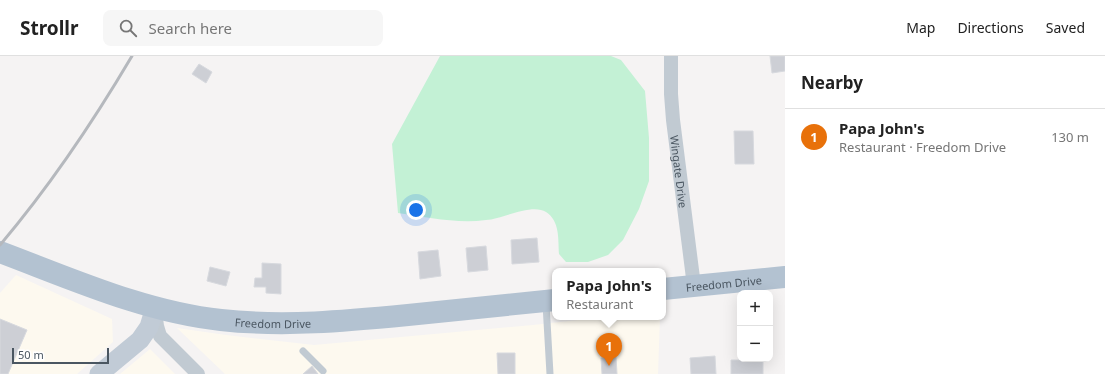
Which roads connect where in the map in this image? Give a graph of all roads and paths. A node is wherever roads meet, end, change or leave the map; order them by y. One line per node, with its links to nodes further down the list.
1 (671, 56): 4 (street, Wingate Drive)
2 (0, 252): 7 (main road, Freedom Drive)
3 (785, 277): 4 (main road, Freedom Drive)
4 (694, 286): 5 (main road, Freedom Drive)
5 (666, 290)
6 (550, 301): 7 (main road, Freedom Drive); 12 (lane)
7 (155, 307): 10 (main road); 11 (street)
8 (303, 351): 9 (lane)
9 (323, 372)
10 (99, 374)
11 (198, 374)
12 (550, 374)

